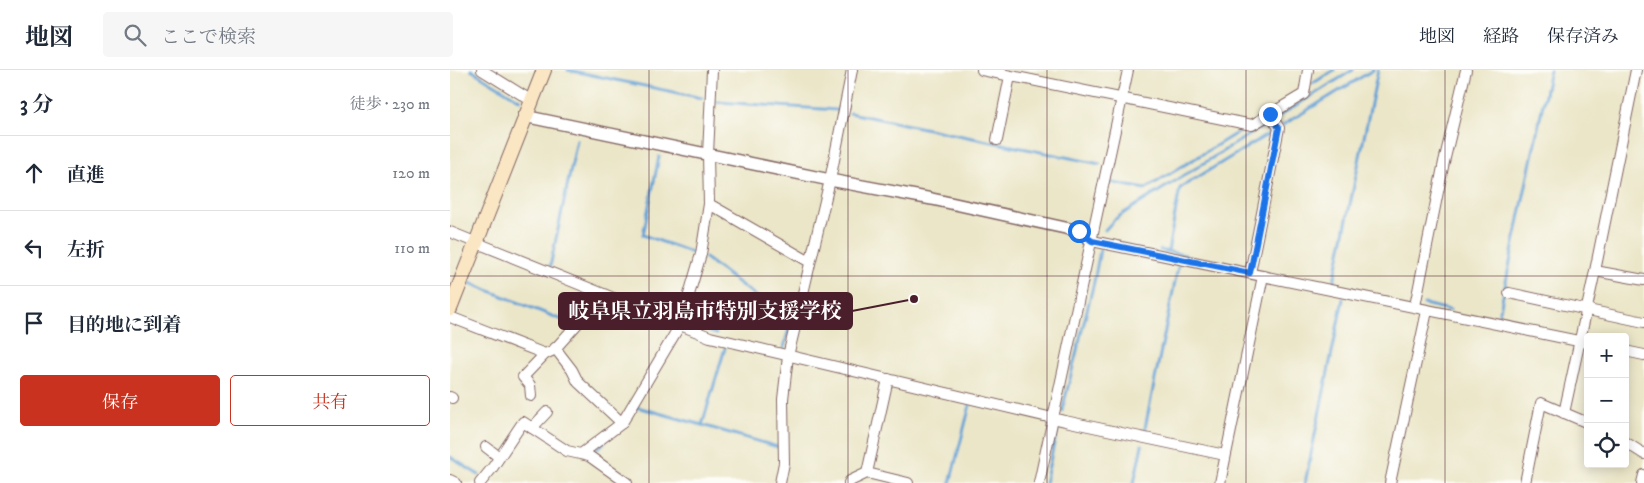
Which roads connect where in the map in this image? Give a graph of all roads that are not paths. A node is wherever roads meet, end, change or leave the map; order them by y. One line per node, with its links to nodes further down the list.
1 (482, 70): 12 (street)
2 (544, 70): 12 (main road)
3 (712, 70): 16 (street)
4 (852, 70): 17 (street)
5 (982, 70): 10 (street)
6 (1128, 70): 11 (street)
7 (1308, 70): 14 (street)
8 (1466, 70): 29 (street)
9 (1636, 70): 23 (street)
10 (1010, 76): 11 (street); 15 (street)
11 (1122, 98): 14 (street); 20 (street)
12 (532, 101): 13 (main road)
13 (524, 116): 16 (street); 21 (main road)
14 (1273, 119): 24 (street)
15 (997, 140)
16 (708, 154): 17 (street); 18 (street)
17 (830, 180): 20 (street); 22 (street)
18 (710, 204): 22 (street); 35 (street)
19 (450, 232): 21 (street)
20 (1092, 241): 24 (street); 47 (street)
21 (476, 242): 28 (street); 30 (main road)
22 (810, 262): 42 (street)
23 (1596, 271): 26 (street); 31 (street)
24 (1250, 273): 25 (street)
25 (1263, 276): 29 (street); 55 (street)
26 (1644, 280)
27 (1509, 293): 31 (street)
28 (604, 294): 35 (street); 38 (street)
29 (1415, 306): 32 (street)
30 (450, 308)
31 (1587, 310): 34 (street); 36 (street)
32 (1427, 311): 37 (street); 68 (street)
33 (450, 317): 40 (street)
34 (1644, 322)
35 (680, 325): 42 (street); 49 (street)
36 (1585, 333)
37 (1584, 342): 46 (street)
38 (555, 348): 40 (street); 49 (street)
39 (1629, 352): 41 (street)
40 (545, 354): 44 (street)
41 (1644, 355)
42 (788, 356): 43 (street); 63 (street)
43 (888, 379): 47 (street); 57 (street)
44 (531, 396)
45 (547, 412): 50 (street)
46 (1564, 413): 48 (street); 69 (street)
47 (1052, 417): 55 (street); 66 (street)
48 (1584, 421)
49 (622, 423): 53 (street)
50 (532, 428): 53 (street); 56 (street)
51 (1629, 445): 54 (street)
52 (486, 447): 56 (street)
53 (581, 454): 62 (street)
54 (1644, 454)
55 (1225, 455): 67 (street)
56 (499, 457): 61 (street)
57 (867, 473): 64 (street); 65 (street)
58 (1644, 475): 70 (street)
59 (450, 480): 60 (street)
60 (456, 483)
61 (480, 483)
62 (627, 483)
63 (780, 483)
64 (849, 483)
65 (908, 483)
66 (1039, 483)
67 (1220, 483)
68 (1390, 483)
69 (1525, 483)
70 (1642, 483)

